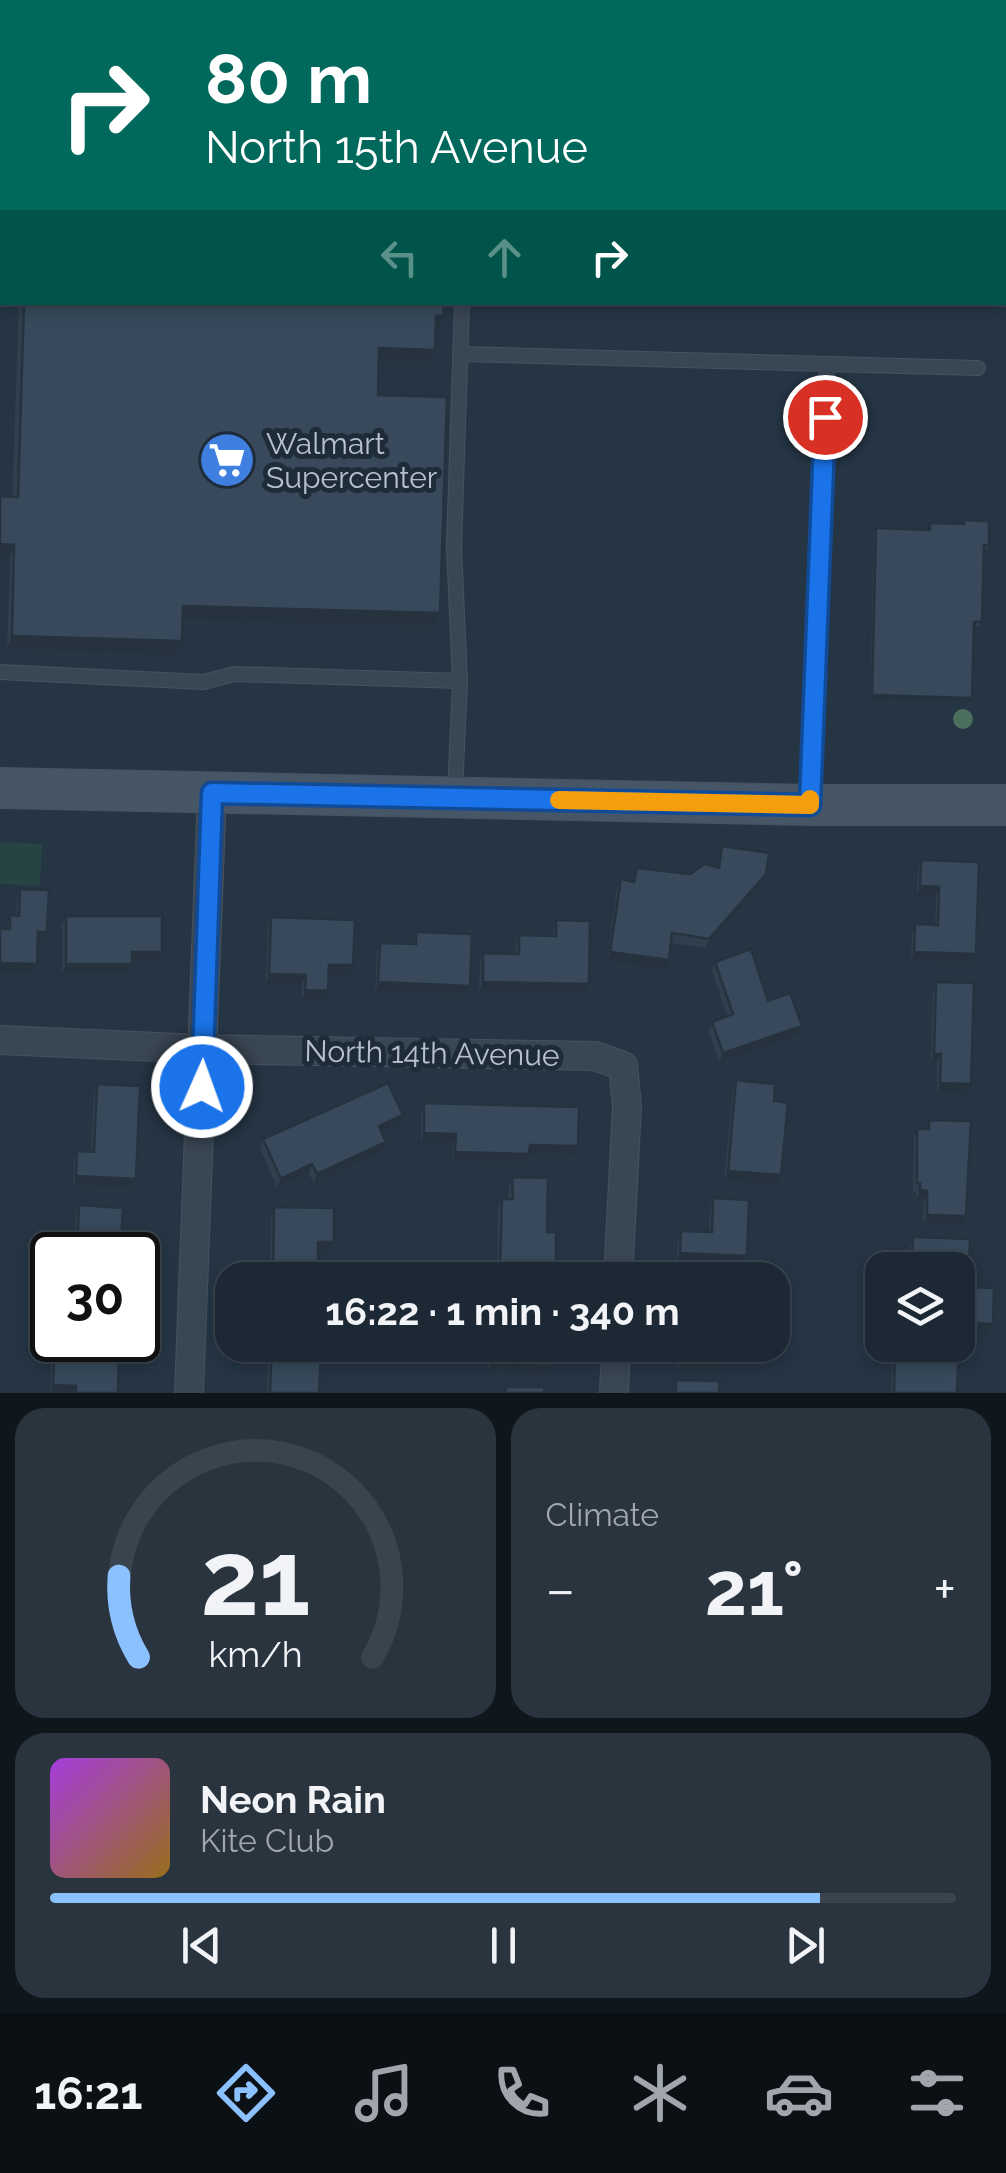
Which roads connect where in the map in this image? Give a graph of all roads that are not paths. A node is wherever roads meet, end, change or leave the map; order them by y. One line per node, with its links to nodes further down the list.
1 (462, 305): 2 (lane)
2 (460, 354): 3 (lane); 6 (lane)
3 (827, 364): 4 (lane); 10 (lane)
4 (978, 368)
5 (0, 672): 6 (lane)
6 (460, 681): 9 (lane)
7 (0, 788): 8 (street)
8 (212, 793): 9 (street); 13 (street)
9 (454, 798): 10 (street)
10 (810, 805): 11 (street)
11 (1006, 805)
12 (0, 1040): 13 (street, North 14th Avenue)
13 (203, 1049): 14 (street, North 14th Avenue); 16 (street)
14 (619, 1262)
15 (615, 1362): 17 (street)
16 (189, 1393)
17 (614, 1393)

